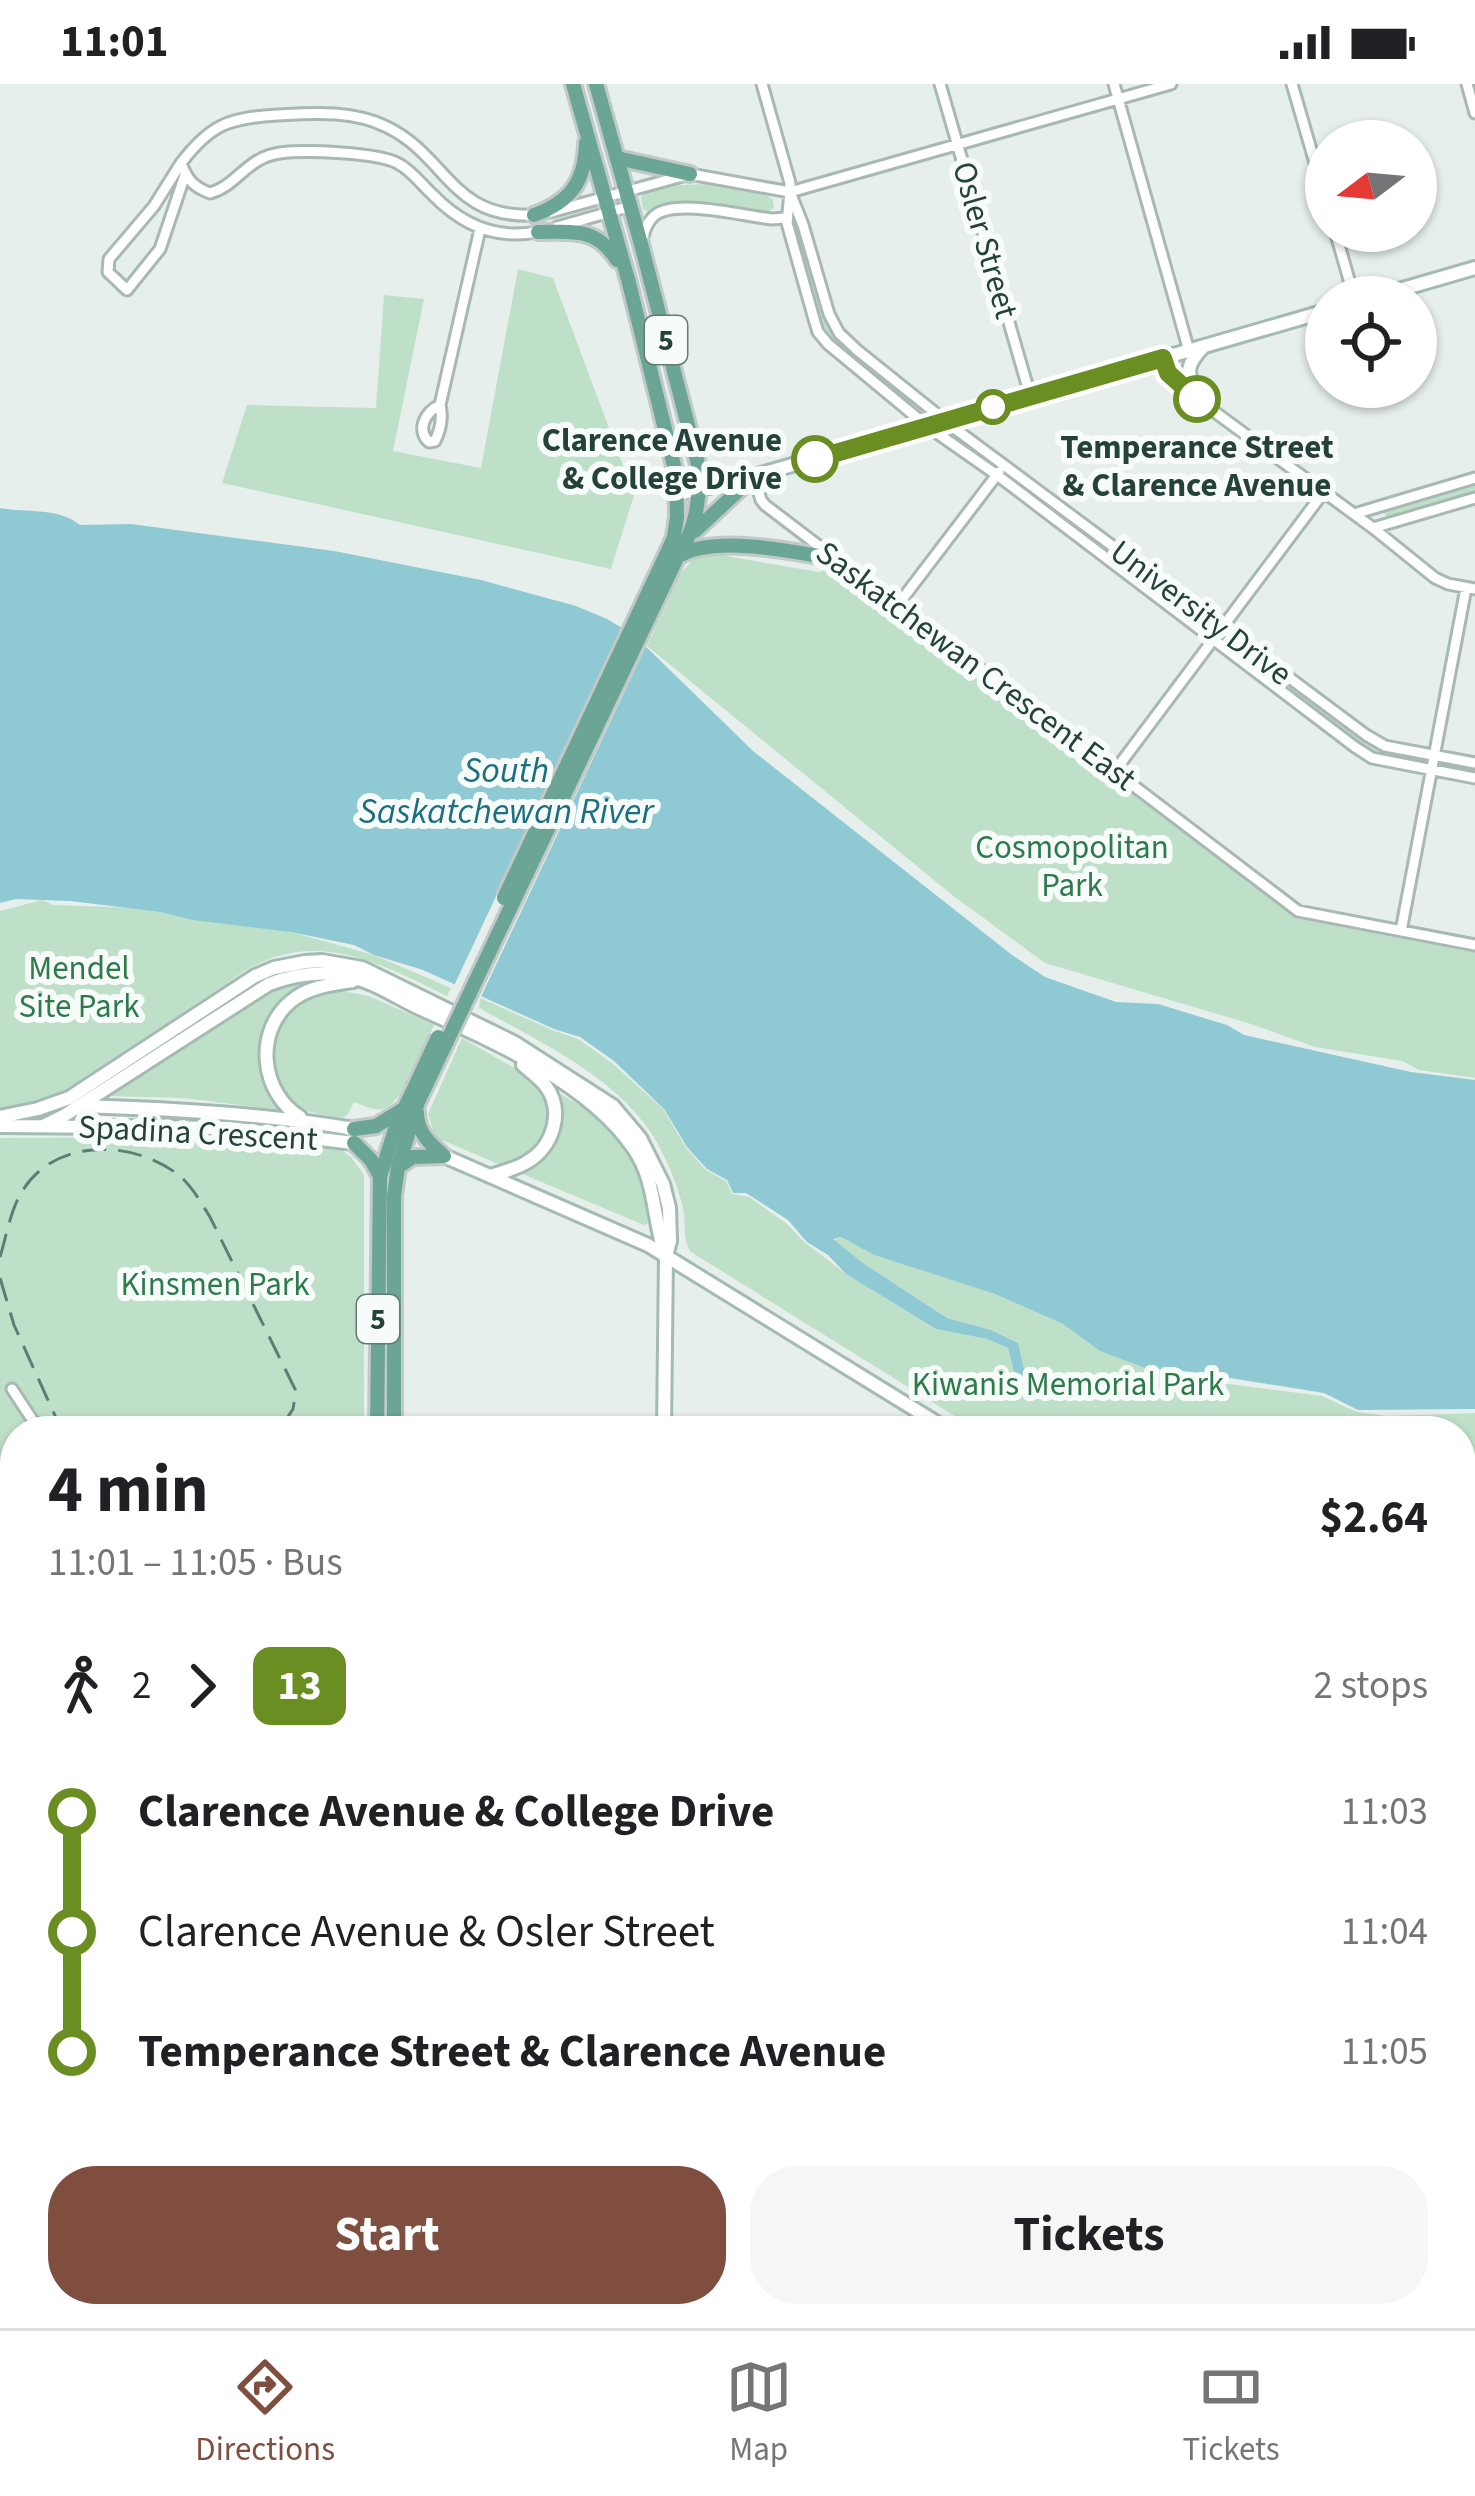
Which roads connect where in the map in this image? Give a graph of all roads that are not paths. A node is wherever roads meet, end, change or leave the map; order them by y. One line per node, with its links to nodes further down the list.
1 (573, 84): 11 (main road, 5)
2 (596, 84): 14 (main road, 5)
3 (762, 84): 18 (street)
4 (940, 84): 13 (street, Osler Street)
5 (1114, 84): 9 (street)
6 (1171, 84): 9 (street)
7 (1292, 84): 12 (street)
8 (1467, 84): 10 (street)
9 (1119, 99): 13 (street); 31 (street)
10 (1475, 113)
11 (585, 126): 20 (main road, 5); 21 (main road)
12 (1305, 129)
13 (958, 144): 18 (street); 33 (street, Osler Street)
14 (617, 158): 16 (main road); 19 (main road, 5)
15 (181, 163): 17 (street); 17 (street); 21 (street)
16 (690, 174): 18 (street); 19 (street)
17 (185, 175): 23 (street)
18 (790, 193): 22 (street, University Drive); 36 (street, University Drive)
19 (629, 199): 20 (street); 25 (main road, 5)
20 (607, 205): 21 (street); 24 (street); 28 (main road, 5)
21 (534, 215)
22 (785, 218): 25 (street); 37 (street, University Drive)
23 (480, 229): 24 (street); 35 (street)
24 (538, 232): 28 (main road)
25 (641, 244): 42 (main road, 5)
26 (1475, 268): 27 (street)
27 (1437, 279)
28 (629, 283): 44 (main road, 5)
29 (1305, 317): 30 (street)
30 (1204, 346): 31 (street); 34 (street)
31 (1189, 350): 32 (street)
32 (1163, 358): 33 (street); 34 (street)
33 (1030, 395): 36 (street)
34 (1197, 399): 43 (street)
35 (440, 405)
36 (946, 421): 37 (street); 38 (street, University Drive)
37 (927, 426): 39 (street, University Drive); 40 (street)
38 (1004, 465): 39 (street); 52 (street, University Drive)
39 (997, 476): 51 (street); 53 (street, University Drive)
40 (753, 477): 42 (street); 48 (main road); 49 (street, Saskatchewan Crescent East)
41 (1475, 478): 46 (street)
42 (700, 490): 44 (street); 48 (main road, 5)
43 (1323, 493): 46 (street); 52 (street)
44 (678, 494): 48 (main road, 5)
45 (1475, 498): 47 (street)
46 (1353, 514): 47 (street)
47 (1373, 529): 50 (street)
48 (676, 553): 49 (main road); 63 (main road, 5, bridge)
49 (836, 560): 51 (street, Saskatchewan Crescent East)
50 (1471, 588): 54 (street)
51 (897, 606): 57 (street, Saskatchewan Crescent East)
52 (1221, 628): 53 (street); 54 (street, University Drive)
53 (1212, 639): 56 (street, University Drive); 57 (street)
54 (1435, 756): 55 (street, University Drive); 56 (street)
55 (1475, 763)
56 (1432, 769): 58 (street, University Drive); 59 (street)
57 (1114, 772): 59 (street, Saskatchewan Crescent East)
58 (1475, 778)
59 (1401, 931): 60 (street, Saskatchewan Crescent East)
60 (1475, 945)
61 (360, 980): 62 (street, Spadina Crescent); 64 (street, Spadina Crescent); 67 (street)
62 (505, 1048): 73 (street); 75 (street, Spadina Crescent)
63 (415, 1098): 66 (main road, 5); 71 (main road); 72 (main road, 5)
64 (77, 1106): 65 (street, Spadina Crescent); 67 (street, Spadina Crescent); 69 (street, Spadina Crescent)
65 (38, 1109): 68 (street, Spadina Crescent); 75 (street, Spadina Crescent)
66 (402, 1111): 70 (main road); 74 (main road, 5)
67 (307, 1121): 70 (street, Spadina Crescent)
68 (0, 1122): 69 (street, Spadina Crescent)
69 (43, 1126): 70 (street, Spadina Crescent)
70 (354, 1136): 74 (main road)
71 (444, 1156): 72 (main road); 73 (street)
72 (398, 1167): 79 (main road, 5)
73 (490, 1176): 75 (street)
74 (380, 1177): 78 (main road, 5)
75 (666, 1256): 80 (street); 81 (street)
76 (12, 1389): 77 (street)
77 (30, 1416)
78 (377, 1416)
79 (394, 1416)
80 (664, 1416)
81 (926, 1416)

